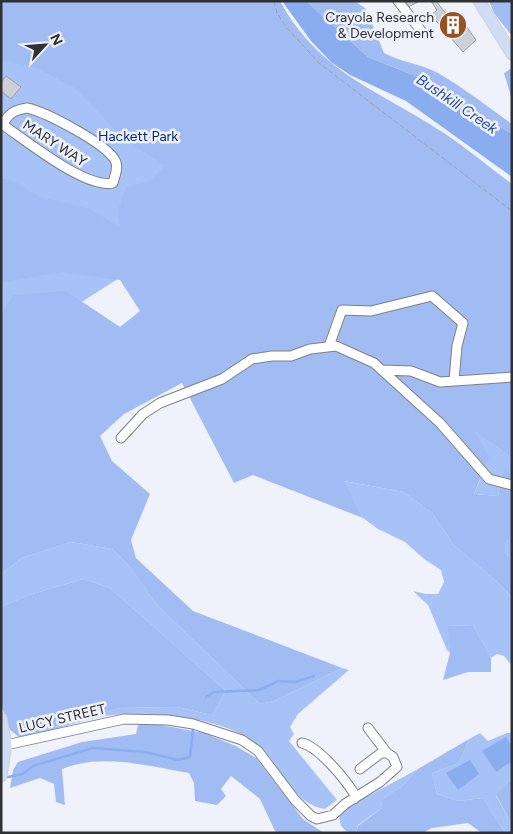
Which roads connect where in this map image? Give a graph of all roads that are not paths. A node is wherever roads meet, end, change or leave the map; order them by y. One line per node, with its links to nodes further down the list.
1 (398, 1): 3 (street)
2 (479, 1): 4 (main road)
3 (422, 32)
4 (512, 54)
5 (2, 125): 5 (street, MARY WAY)
6 (329, 346): 7 (street); 9 (street); 10 (street)
7 (382, 370): 9 (street); 11 (street)
8 (512, 377): 9 (street)
9 (454, 380)
10 (120, 438)
11 (512, 485)
12 (1, 719): 15 (main road)
13 (368, 728): 16 (street)
14 (302, 743): 19 (street)
15 (6, 745): 18 (main road); 19 (street, LUCY STREET)
16 (387, 753): 17 (street); 19 (street)
17 (360, 769)
18 (1, 776)
19 (354, 799)

